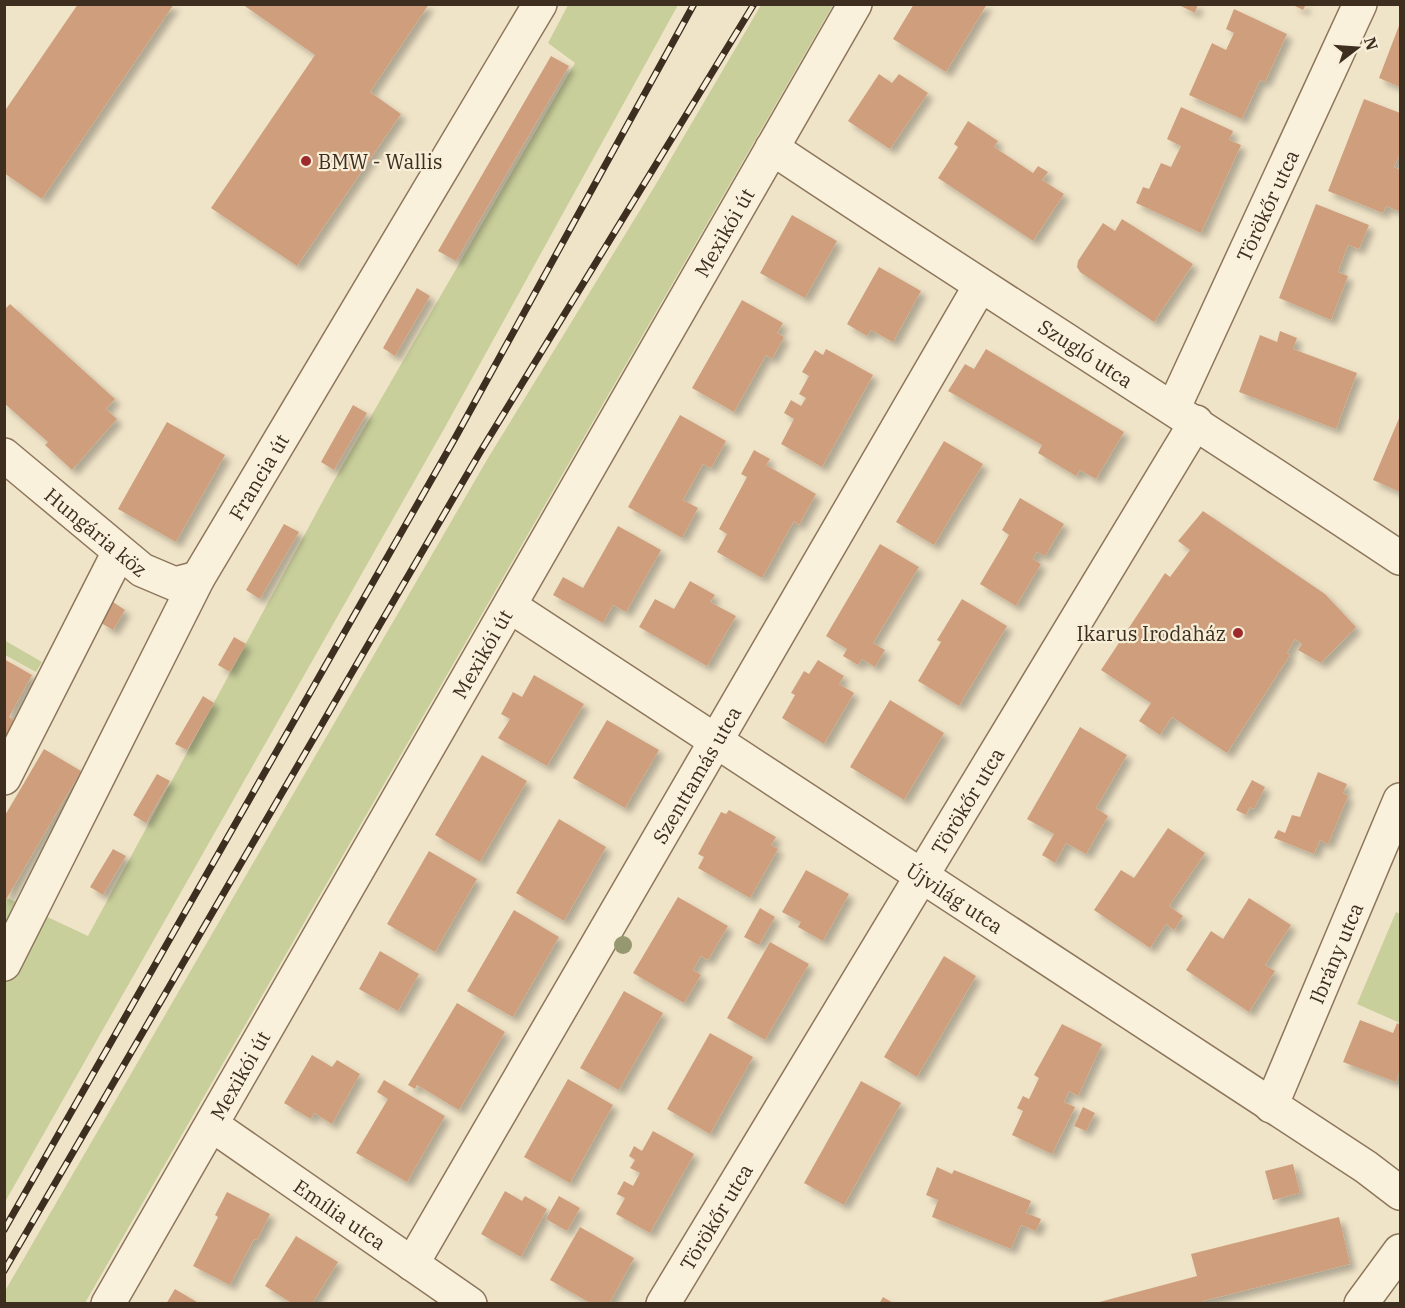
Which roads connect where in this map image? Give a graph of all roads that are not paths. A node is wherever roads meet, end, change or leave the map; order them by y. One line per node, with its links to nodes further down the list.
1 (540, 4): 10 (street, Francia út)
2 (855, 4): 4 (street, Mexikói út)
3 (1360, 4): 6 (street, Törökőr utca)
4 (772, 148): 5 (street, Szugló utca); 11 (street, Mexikói út)
5 (980, 286): 6 (street, Szugló utca); 12 (street, Szenttamás utca)
6 (1185, 414): 9 (street, Szugló utca); 15 (street, Törökőr utca)
7 (8, 465): 8 (street, Hungária köz)
8 (119, 552): 10 (street, Hungária köz); 13 (street)
9 (1401, 558)
10 (198, 578): 16 (street, Francia út)
11 (510, 606): 12 (street, Újvilág utca); 18 (street, Mexikói út)
12 (717, 741): 15 (street, Újvilág utca); 21 (street, Szenttamás utca)
13 (4, 778)
14 (1401, 800): 17 (street, Ibrány utca)
15 (921, 877): 17 (street, Újvilág utca); 24 (street, Törökőr utca)
16 (4, 964)
17 (1271, 1106): 19 (street, Újvilág utca)
18 (212, 1125): 21 (street, Emília utca); 22 (street, Mexikói út)
19 (1401, 1193)
20 (1401, 1251): 25 (street)
21 (412, 1264): 23 (street, Emília utca)
22 (108, 1304)
23 (470, 1304)
24 (663, 1304)
25 (1361, 1304)

